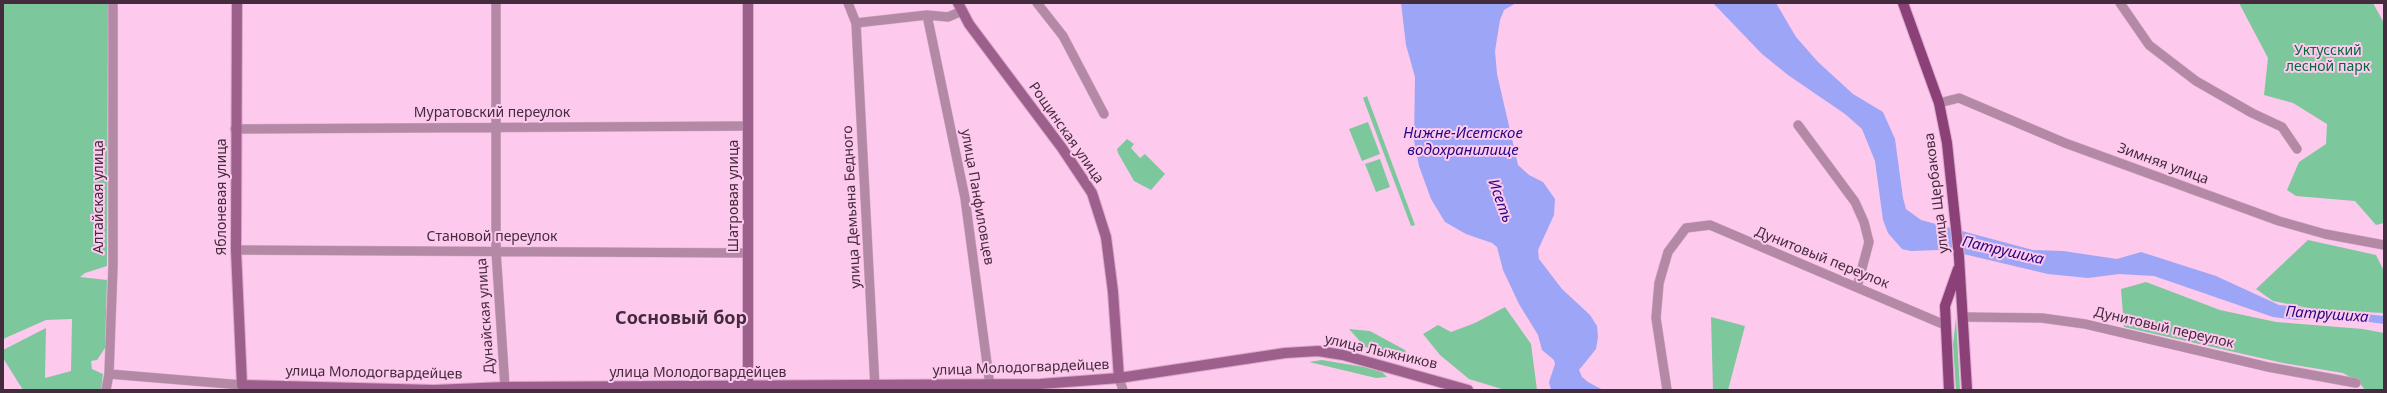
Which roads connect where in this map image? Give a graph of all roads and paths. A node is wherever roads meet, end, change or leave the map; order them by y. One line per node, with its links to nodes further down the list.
1 (113, 3): 28 (street, Алтайская улица)
2 (237, 3): 17 (street, Яблоневая улица)
3 (496, 3): 16 (street, Дунайская улица)
4 (748, 3): 15 (street, Шатровая улица)
5 (848, 3): 11 (street, улица Демьяна Бедного)
6 (1037, 3): 13 (street)
7 (1903, 3): 12 (main road, улица Щербакова)
8 (2120, 3): 18 (street)
9 (960, 7): 10 (street); 29 (street, Рощинская улица)
10 (927, 15): 11 (street); 31 (street, улица Панфиловцев)
11 (856, 23): 35 (street, улица Демьяна Бедного)
12 (1939, 103): 19 (street, Зимняя улица); 23 (main road, улица Щербакова)
13 (1104, 114)
14 (1798, 125): 24 (street)
15 (748, 126): 16 (street, Муратовский переулок); 22 (street, Шатровая улица)
16 (497, 127): 17 (street, Муратовский переулок); 21 (street, Дунайская улица)
17 (235, 130): 20 (street, Яблоневая улица)
18 (2297, 149)
19 (2384, 245)
20 (236, 250): 21 (street, Становой переулок); 32 (street, Яблоневая улица)
21 (496, 252): 22 (street, Становой переулок); 33 (street, Дунайская улица)
22 (748, 253): 34 (street, Шатровая улица)
23 (1959, 261): 25 (main road, улица Щербакова); 26 (main road, улица Щербакова)
24 (1858, 287): 26 (street, Дунитовый переулок); 41 (street, Дунитовый переулок)
25 (1963, 317): 30 (street, Дунитовый переулок); 43 (main road, улица Щербакова)
26 (1945, 325): 42 (main road, улица Щербакова)
27 (1285, 353): 29 (street, улица Молодогвардейцев); 40 (street, улица Лыжников)
28 (109, 374): 32 (street, улица Молодогвардейцев); 38 (street, Алтайская улица)
29 (1119, 378): 31 (street, улица Молодогвардейцев); 39 (street, Рощинская улица)
30 (2356, 383)
31 (990, 386): 36 (street, улица Молодогвардейцев)
32 (242, 387): 37 (street, улица Молодогвардейцев)
33 (505, 387): 34 (street, улица Молодогвардейцев); 37 (street, улица Молодогвардейцев)
34 (748, 388): 35 (street, улица Молодогвардейцев)
35 (875, 388): 36 (street, улица Молодогвардейцев)
36 (976, 388)
37 (479, 389)
38 (106, 390)
39 (1123, 390)
40 (1468, 390)
41 (1666, 390)
42 (1949, 390)
43 (1967, 390)

